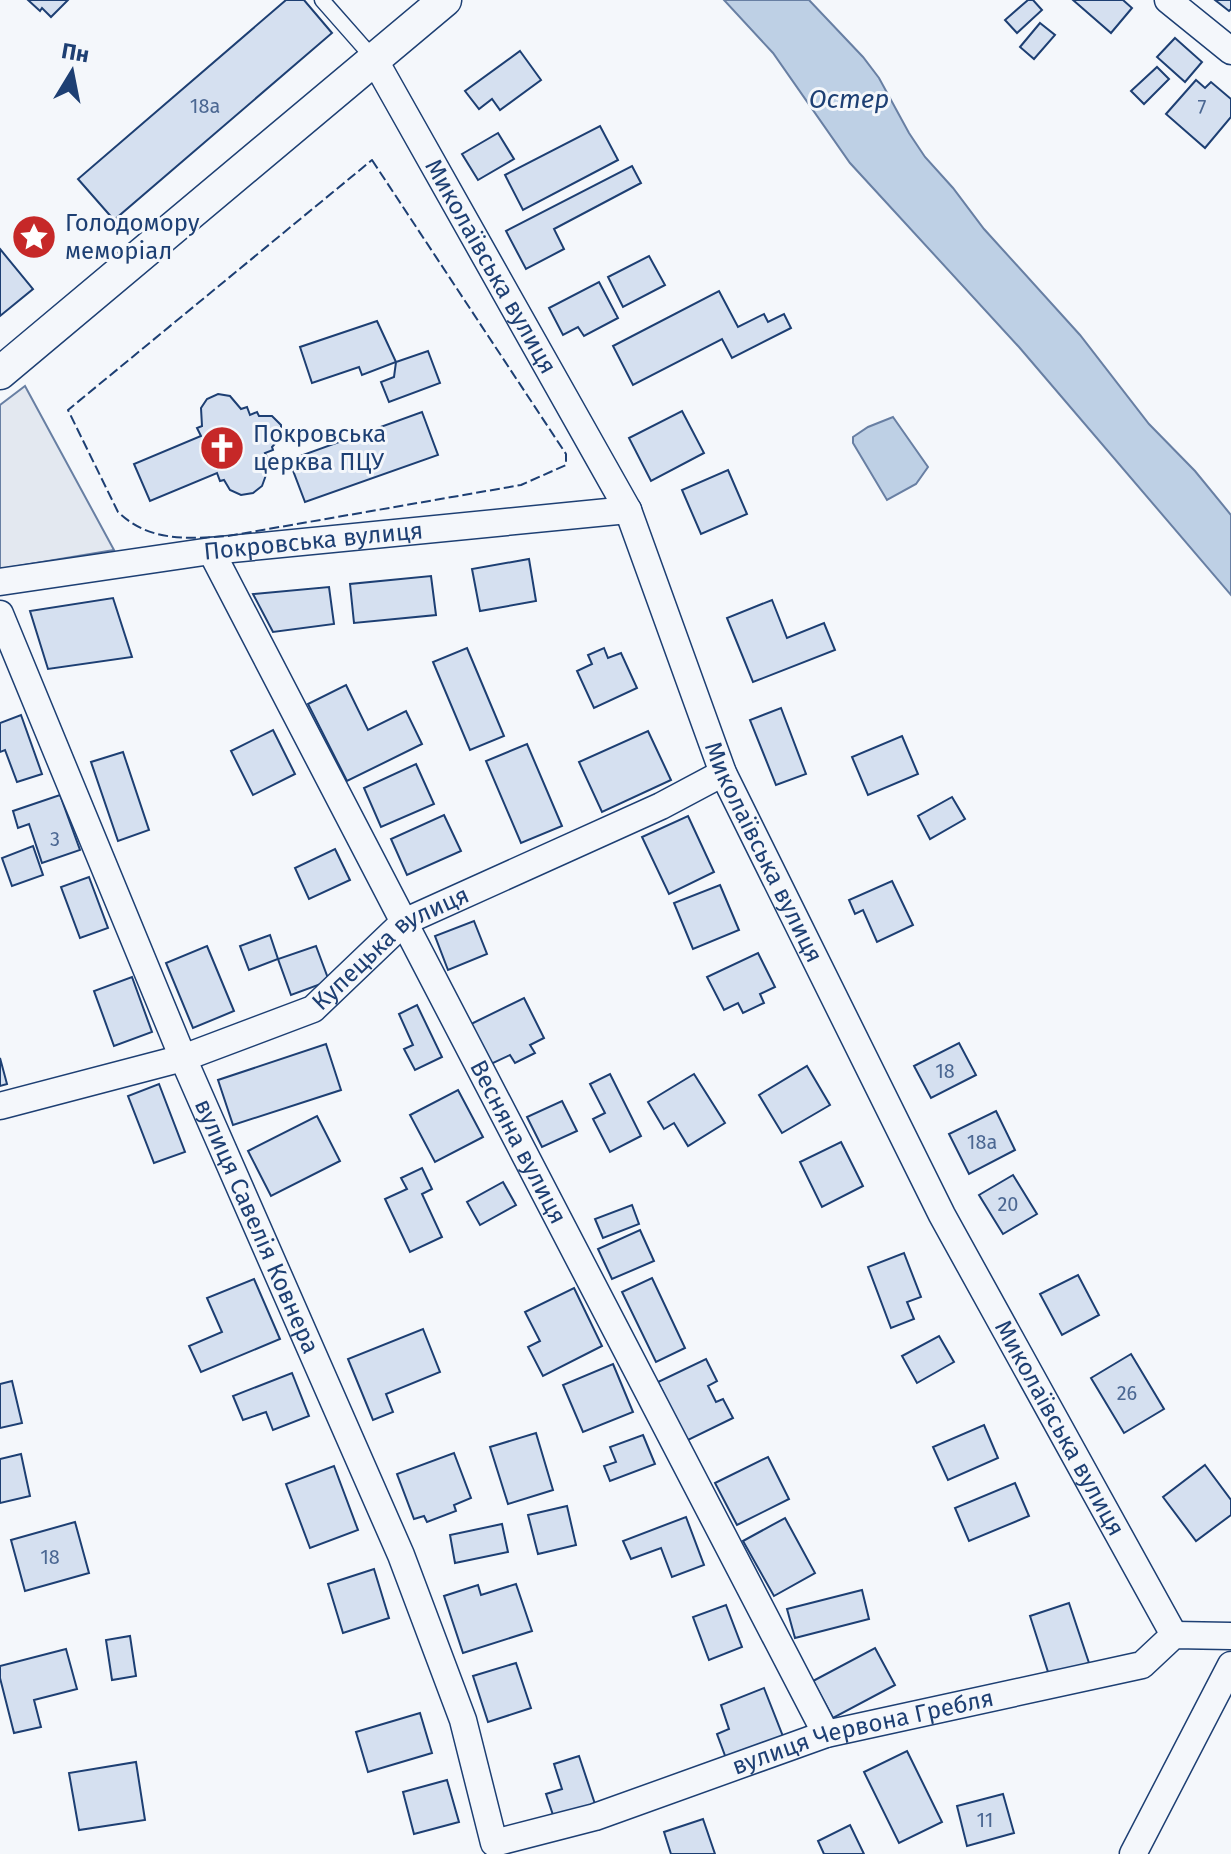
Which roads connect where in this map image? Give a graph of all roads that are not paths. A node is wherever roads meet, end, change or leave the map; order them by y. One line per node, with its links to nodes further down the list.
1 (322, 0): 5 (lane)
2 (445, 0): 5 (street)
3 (1168, 0): 4 (street)
4 (1231, 51)
5 (374, 59): 6 (street); 7 (street, Миколаївська вулиця)
6 (0, 373)
7 (628, 510): 8 (street, Покровська вулиця); 11 (street, Миколаївська вулиця)
8 (211, 551): 9 (street, Покровська вулиця); 12 (street, Весняна вулиця)
9 (0, 582)
10 (0, 614): 13 (street, вулиця Савелія Ковнера)
11 (723, 773): 12 (street, Купецька вулиця); 15 (street, Миколаївська вулиця)
12 (404, 922): 13 (street, Купецька вулиця); 18 (street, Весняна вулиця)
13 (183, 1058): 14 (street, Купецька вулиця); 19 (street, вулиця Савелія Ковнера)
14 (0, 1106)
15 (1174, 1635): 16 (street); 18 (street, вулиця Червона Гребля)
16 (1231, 1636)
17 (1231, 1665): 20 (street)
18 (826, 1734): 19 (street, вулиця Червона Гребля)
19 (494, 1843)
20 (1133, 1854)

